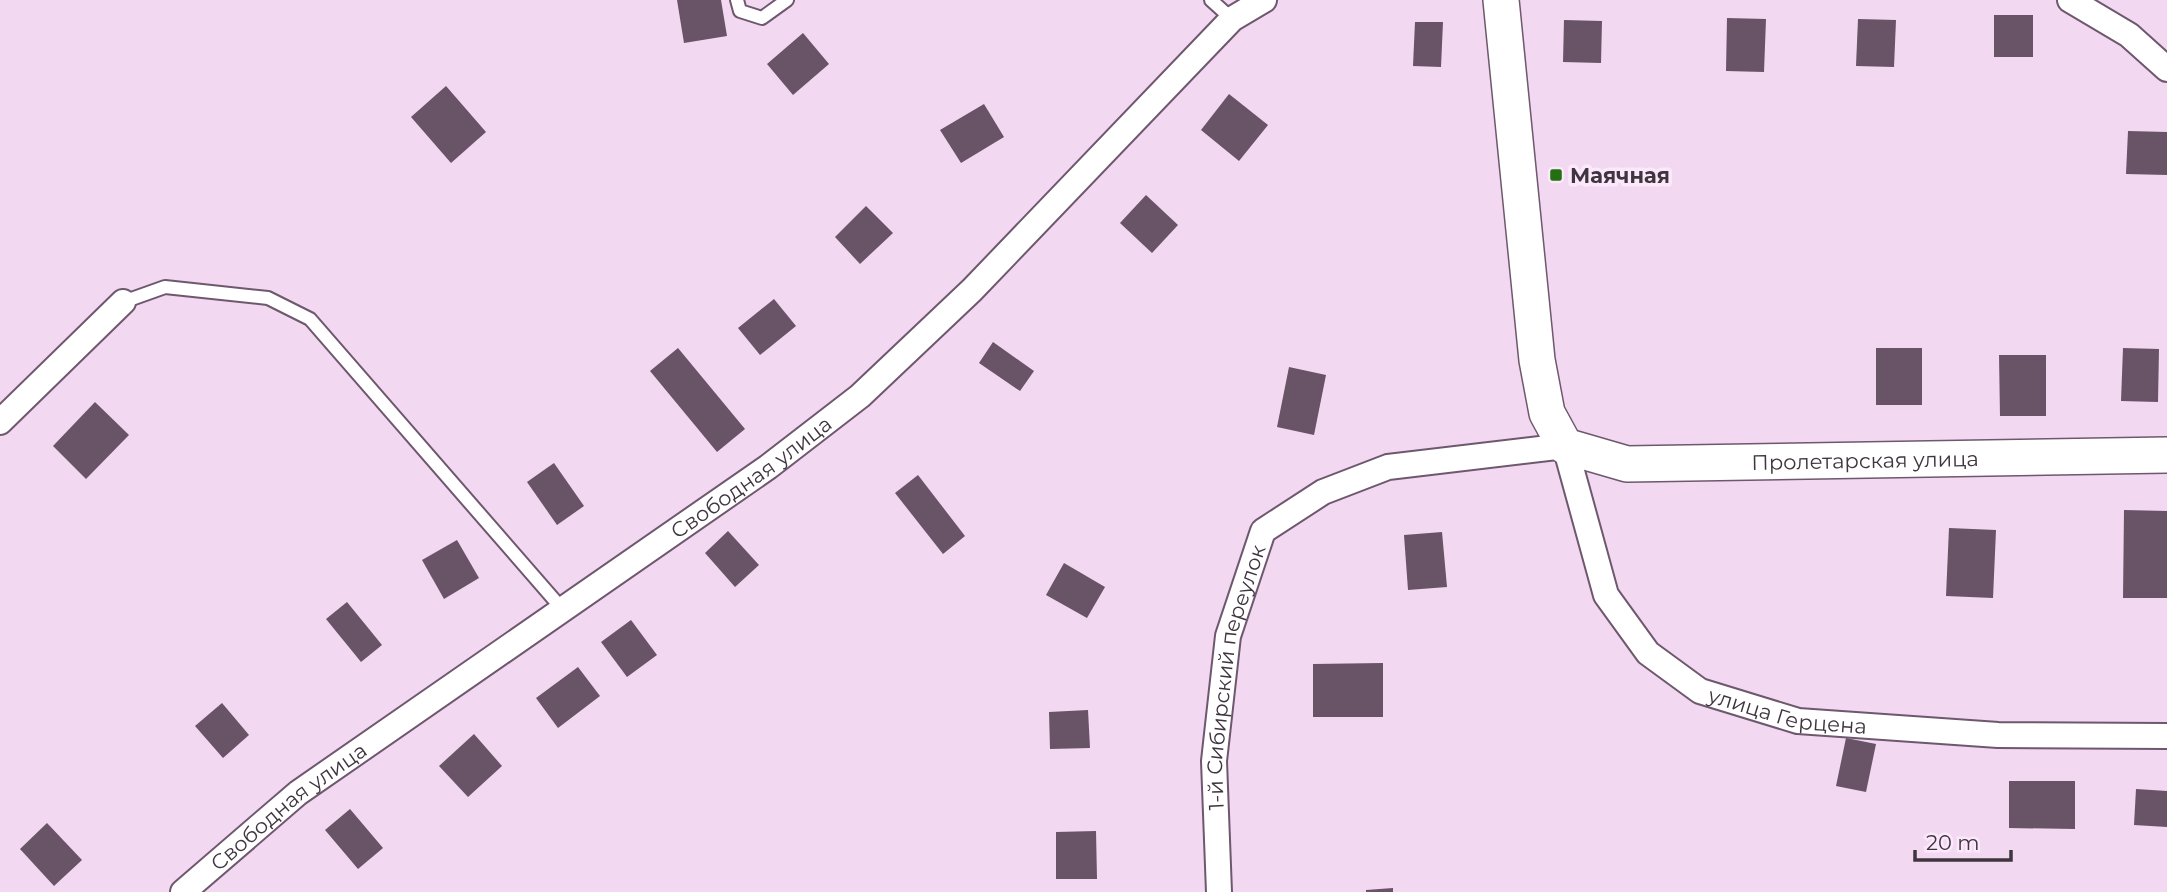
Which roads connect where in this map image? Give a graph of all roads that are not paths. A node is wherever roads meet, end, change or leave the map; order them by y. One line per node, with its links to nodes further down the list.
1 (737, 0): 2 (lane)
2 (787, 0)
3 (1211, 0): 7 (lane)
4 (1264, 0): 7 (street, Свободная улица)
5 (1502, 0): 11 (street)
6 (2070, 0): 8 (street)
7 (1233, 19): 13 (street, Свободная улица)
8 (2167, 69)
9 (123, 302): 10 (street); 13 (lane)
10 (0, 422)
11 (1565, 446): 12 (street, Пролетарская улица); 14 (street, улица Герцена); 16 (street, 1-й Сибирский переулок)
12 (2167, 455)
13 (564, 611): 15 (street, Свободная улица)
14 (2167, 736)
15 (183, 892)
16 (1219, 892)

